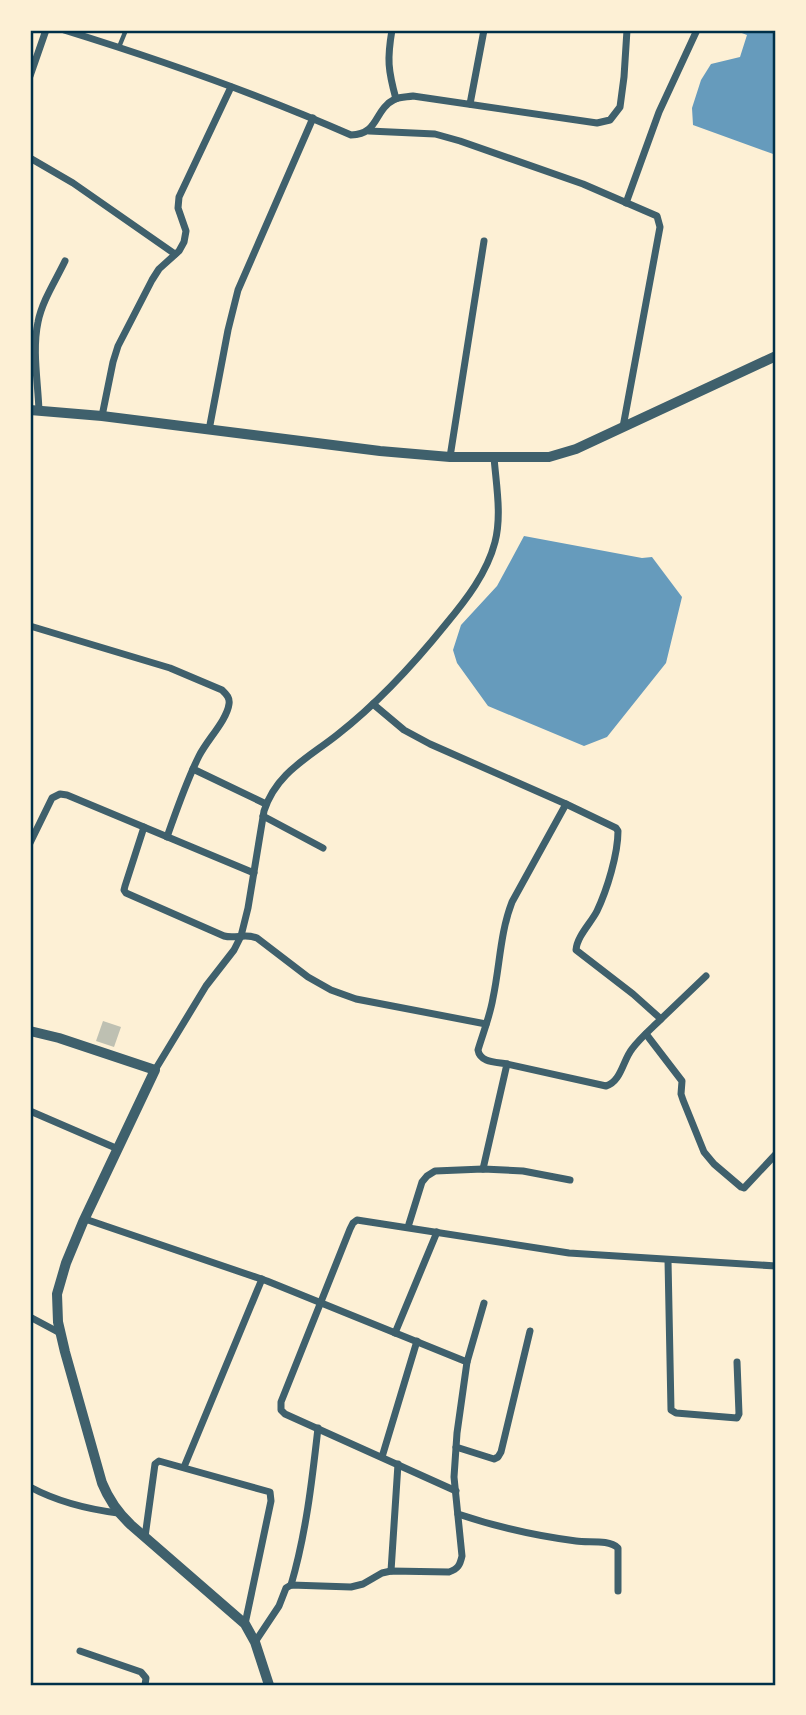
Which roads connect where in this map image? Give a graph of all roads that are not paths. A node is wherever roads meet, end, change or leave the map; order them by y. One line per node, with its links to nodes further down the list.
1 (46, 30): 9 (street)
2 (64, 30): 8 (street)
3 (125, 30): 8 (lane)
4 (392, 30): 11 (street)
5 (484, 30): 12 (street)
6 (627, 30): 12 (street)
7 (697, 30): 16 (street)
8 (119, 47): 10 (street)
9 (30, 76)
10 (231, 87): 13 (street); 18 (street)
11 (396, 99): 12 (street); 14 (street)
12 (470, 104)
13 (313, 118): 14 (street); 24 (street)
14 (369, 131): 16 (street)
15 (30, 158): 18 (street)
16 (626, 202): 23 (street)
17 (484, 241): 25 (street)
18 (176, 254): 22 (street)
19 (65, 261): 21 (street)
20 (776, 356): 23 (street)
21 (34, 410): 22 (street)
22 (102, 416): 24 (street)
23 (623, 427): 26 (street)
24 (209, 430): 25 (street)
25 (450, 457): 26 (street)
26 (494, 457): 28 (street)
27 (30, 626): 29 (street)
28 (373, 704): 30 (street); 31 (street)
29 (193, 769): 30 (street); 34 (street)
30 (266, 804): 32 (street)
31 (566, 804): 40 (street); 41 (street)
32 (263, 816): 36 (street); 37 (street)
33 (144, 827): 34 (street); 35 (street); 38 (street)
34 (167, 837): 37 (street)
35 (30, 843)
36 (323, 848)
37 (254, 873): 38 (street)
38 (241, 936): 41 (street); 45 (street)
39 (706, 976): 40 (street)
40 (661, 1019): 43 (street)
41 (486, 1024): 44 (street)
42 (30, 1031): 45 (street)
43 (646, 1034): 44 (street); 48 (street)
44 (508, 1064): 49 (street)
45 (155, 1070): 47 (street)
46 (30, 1111): 47 (street)
47 (118, 1149): 51 (street)
48 (776, 1154)
49 (483, 1169): 50 (street); 52 (street)
50 (570, 1180)
51 (85, 1219): 56 (street); 62 (street)
52 (408, 1227): 53 (street); 57 (street)
53 (437, 1232): 54 (street); 61 (street)
54 (668, 1260): 55 (street); 65 (street)
55 (776, 1266)
56 (262, 1279): 57 (street); 70 (street)
57 (321, 1303): 61 (street); 66 (street)
58 (484, 1304): 64 (street)
59 (30, 1317): 62 (street)
60 (530, 1331): 67 (street)
61 (395, 1333): 63 (street)
62 (61, 1334): 73 (street)
63 (417, 1341): 64 (street); 68 (street)
64 (467, 1362): 67 (street)
65 (737, 1362)
66 (318, 1428): 68 (street); 77 (street)
67 (456, 1447): 72 (street)
68 (382, 1457): 69 (street)
69 (398, 1464): 72 (street); 76 (street)
70 (184, 1467): 75 (street); 79 (street)
71 (30, 1487): 73 (street)
72 (456, 1491): 74 (street)
73 (118, 1513): 75 (street)
74 (458, 1514): 76 (street); 78 (street)
75 (145, 1537): 79 (street)
76 (391, 1571): 77 (street)
77 (291, 1585): 80 (street)
78 (618, 1591)
79 (245, 1625): 80 (street)
80 (255, 1642): 83 (street)
81 (80, 1651): 82 (street)
82 (145, 1685)
83 (269, 1685)

